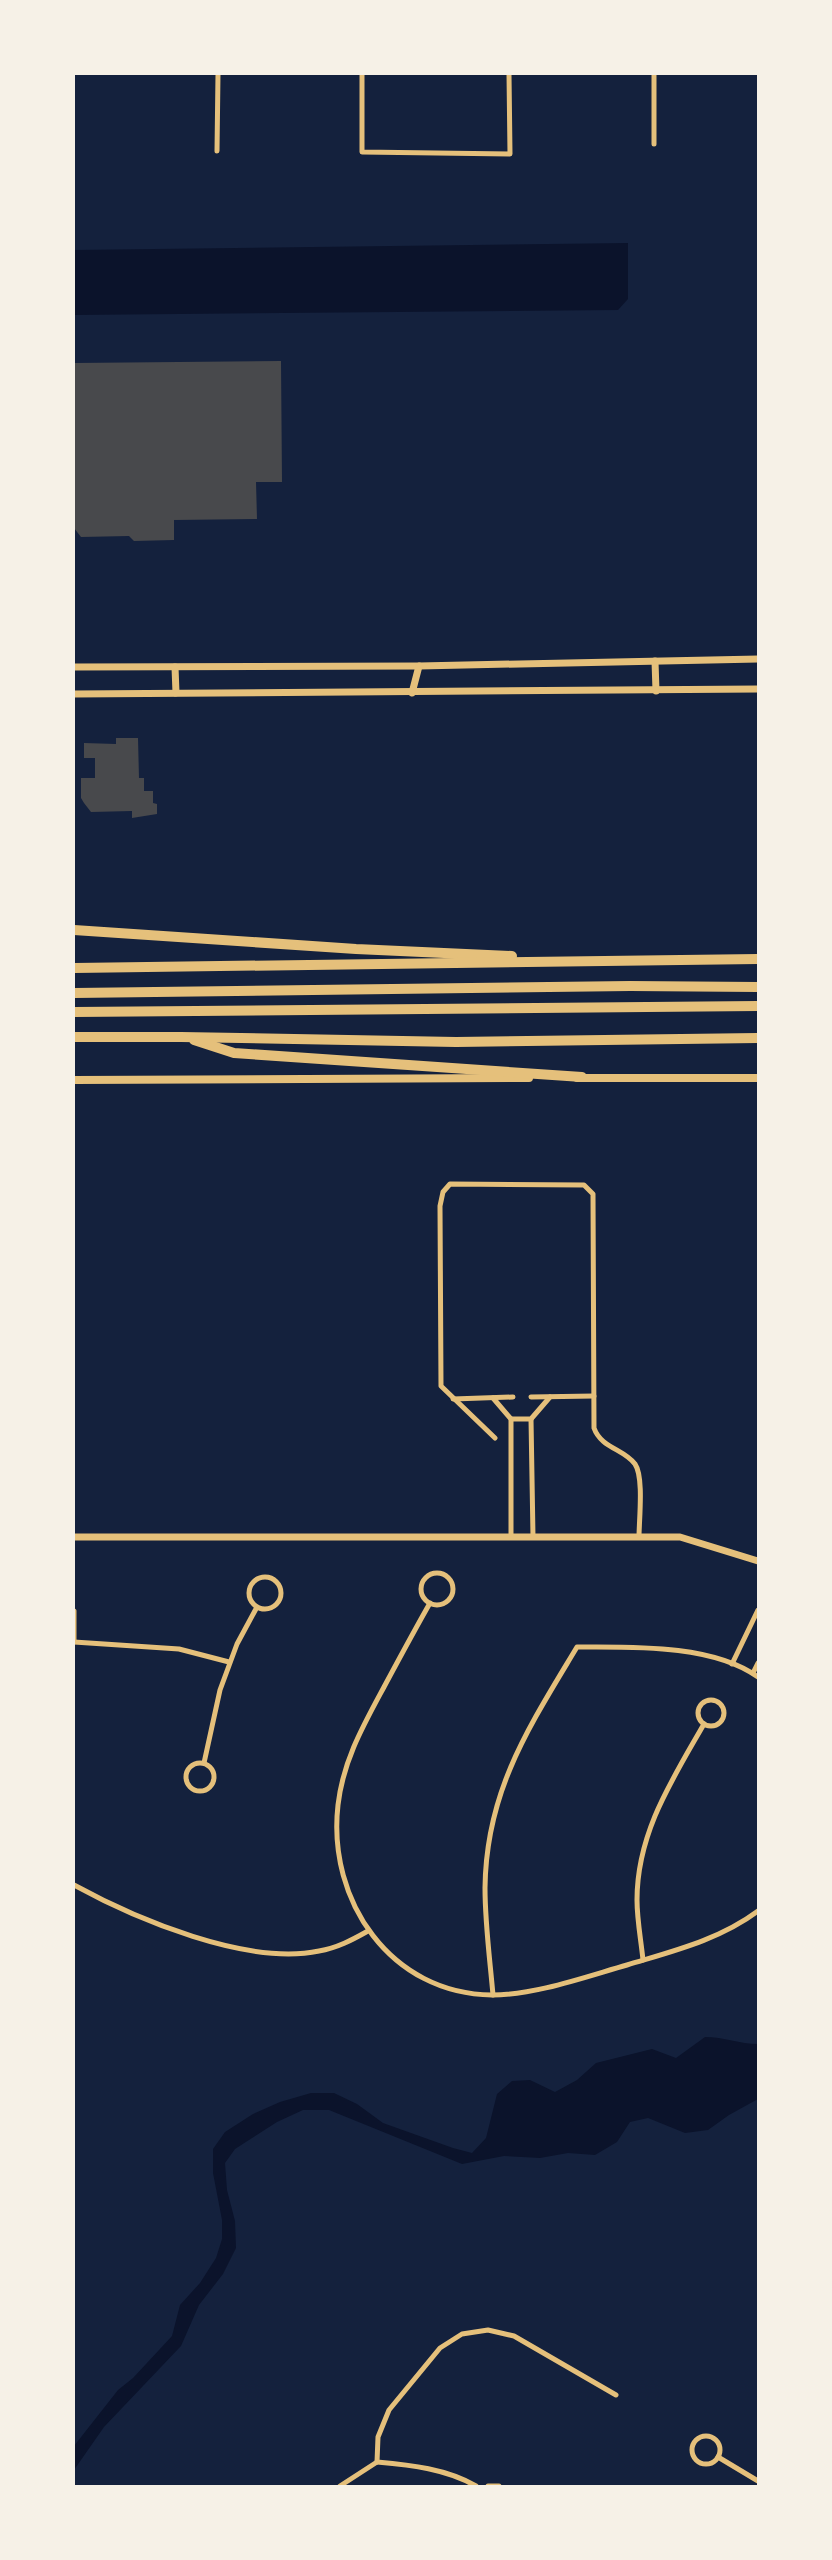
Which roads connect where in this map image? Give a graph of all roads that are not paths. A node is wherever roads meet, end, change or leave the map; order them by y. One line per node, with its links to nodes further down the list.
1 (218, 74): 6 (street)
2 (362, 74): 3 (street)
3 (509, 74)
4 (654, 74): 5 (street)
5 (654, 144)
6 (217, 151)
7 (758, 659): 8 (street)
8 (655, 661): 9 (street); 13 (street)
9 (419, 666): 11 (street); 15 (street)
10 (74, 667): 11 (street)
11 (175, 667): 14 (street)
12 (758, 689): 13 (street)
13 (656, 691): 15 (street)
14 (176, 693): 15 (street); 16 (street)
15 (412, 693)
16 (74, 694)
17 (74, 930): 19 (highway)
18 (758, 959): 19 (highway)
19 (630, 961): 20 (highway)
20 (74, 968)
21 (758, 987): 22 (highway)
22 (74, 993)
23 (758, 1006): 24 (highway)
24 (74, 1012)
25 (74, 1037): 26 (highway)
26 (181, 1037): 27 (highway); 28 (highway)
27 (758, 1038)
28 (582, 1077): 29 (main road); 30 (main road)
29 (758, 1078)
30 (74, 1080)
31 (594, 1396): 34 (street); 36 (street); 41 (street)
32 (513, 1397): 35 (street)
33 (531, 1397): 34 (street)
34 (550, 1397): 38 (street)
35 (494, 1398): 36 (street); 37 (street)
36 (453, 1399): 39 (street)
37 (511, 1419): 38 (street); 43 (street)
38 (531, 1419): 40 (street)
39 (495, 1438)
40 (533, 1536): 41 (street); 43 (street)
41 (639, 1536): 44 (street)
42 (74, 1537): 43 (street)
43 (510, 1537)
44 (758, 1560)
45 (430, 1603): 45 (street); 58 (street)
46 (257, 1607): 46 (street); 50 (street)
47 (758, 1609): 52 (street)
48 (74, 1611): 49 (street)
49 (74, 1642): 50 (street)
50 (229, 1662): 55 (street)
51 (758, 1662): 53 (street)
52 (732, 1664): 53 (street); 60 (street)
53 (756, 1675)
54 (704, 1724): 54 (street); 59 (street)
55 (204, 1763): 55 (street)
56 (74, 1885): 58 (street)
57 (758, 1911): 59 (street)
58 (368, 1931): 60 (street)
59 (643, 1960): 60 (street)
60 (493, 1995)
61 (616, 2395): 63 (street)
62 (718, 2457): 62 (street); 64 (street)
63 (377, 2462): 65 (street); 66 (street)
64 (758, 2481)
65 (340, 2487)
66 (476, 2487)
67 (488, 2487): 68 (street)
68 (499, 2487)

